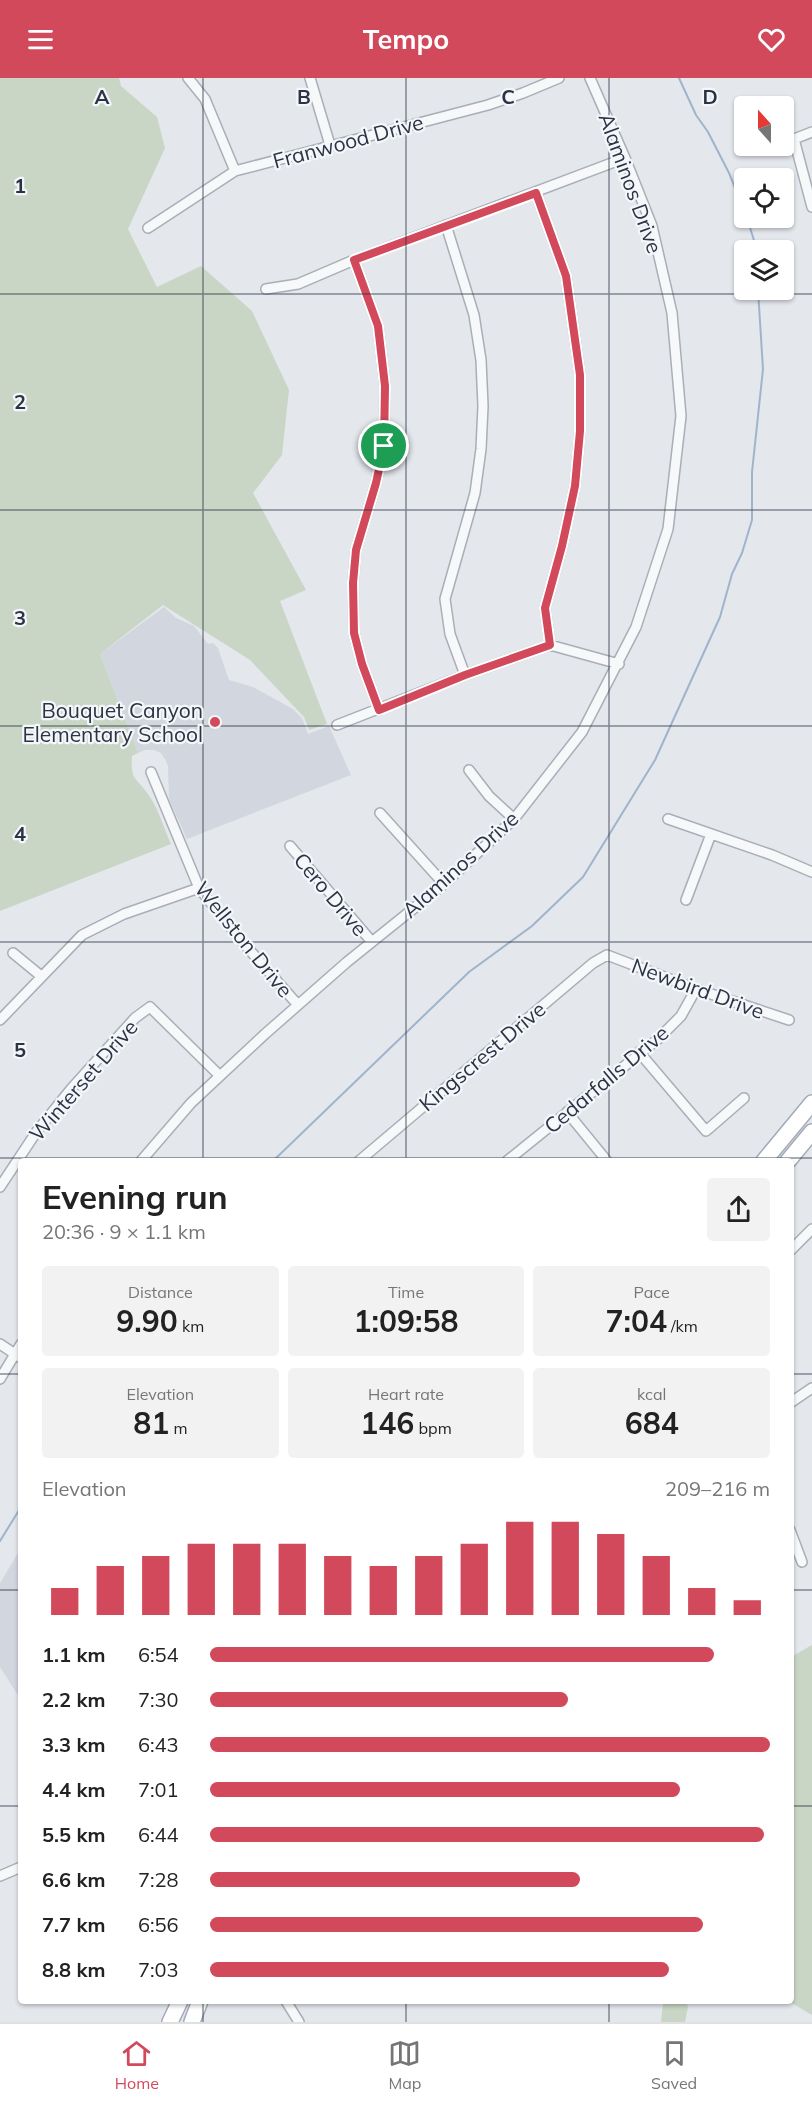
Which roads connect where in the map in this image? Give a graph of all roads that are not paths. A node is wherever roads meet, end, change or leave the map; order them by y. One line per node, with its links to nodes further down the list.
1 (188, 78): 8 (street)
2 (310, 78): 6 (street)
3 (559, 78): 6 (street, Franwood Drive)
4 (590, 78): 7 (street, Alaminos Drive)
5 (812, 132): 10 (street)
6 (330, 145): 8 (street, Franwood Drive)
7 (625, 158): 9 (street); 16 (street, Alaminos Drive)
8 (236, 171): 12 (street, Franwood Drive)
9 (536, 193): 11 (street); 15 (street)
10 (812, 207)
11 (446, 225): 13 (street); 17 (street)
12 (148, 228)
13 (354, 260): 14 (street); 18 (street)
14 (266, 289)
15 (550, 645): 16 (street); 17 (street)
16 (619, 664): 23 (street, Alaminos Drive)
17 (465, 675): 18 (street)
18 (379, 710): 19 (street)
19 (337, 725)
20 (469, 770): 23 (street)
21 (151, 772): 29 (street, Wellston Drive)
22 (380, 813): 28 (street)
23 (514, 819): 28 (street, Alaminos Drive)
24 (668, 819): 25 (street)
25 (711, 834): 27 (street); 30 (street)
26 (290, 846): 31 (street, Cero Drive)
27 (812, 872)
28 (444, 884): 31 (street, Alaminos Drive)
29 (199, 888): 34 (street); 36 (street, Wellston Drive)
30 (686, 900)
31 (372, 942): 36 (street, Alaminos Drive)
32 (14, 953): 34 (street)
33 (607, 955): 35 (street, Newbird Drive); 47 (street, Kingscrest Drive)
34 (40, 976): 37 (street)
35 (696, 989): 38 (street, Newbird Drive); 39 (street, Cedarfalls Drive)
36 (298, 1005): 40 (street, Alaminos Drive)
37 (0, 1020)
38 (789, 1020)
39 (639, 1052): 41 (street); 43 (street, Cedarfalls Drive)
40 (219, 1076): 45 (street, Winterset Drive); 46 (street, Alaminos Drive)
41 (744, 1098)
42 (812, 1103): 50 (main road)
43 (567, 1112): 48 (street, Cedarfalls Drive); 49 (street)
44 (812, 1132): 51 (main road)
45 (19, 1158)
46 (144, 1158)
47 (363, 1158)
48 (511, 1158)
49 (605, 1158)
50 (766, 1158)
51 (790, 1158)
52 (18, 1160): 53 (street, Winterset Drive)
53 (0, 1187)
54 (812, 1228): 55 (street)
55 (794, 1247)
56 (0, 1344): 57 (street)
57 (18, 1356): 58 (street)
58 (0, 1379)
59 (812, 1388): 60 (street)
60 (794, 1400)
61 (794, 1541): 62 (street)
62 (802, 1562)
63 (18, 1868): 64 (street)
64 (0, 1876)
65 (179, 2004): 68 (main road)
66 (199, 2004): 69 (main road)
67 (288, 2004): 70 (street)
68 (170, 2022)
69 (192, 2022)
70 (299, 2022)

